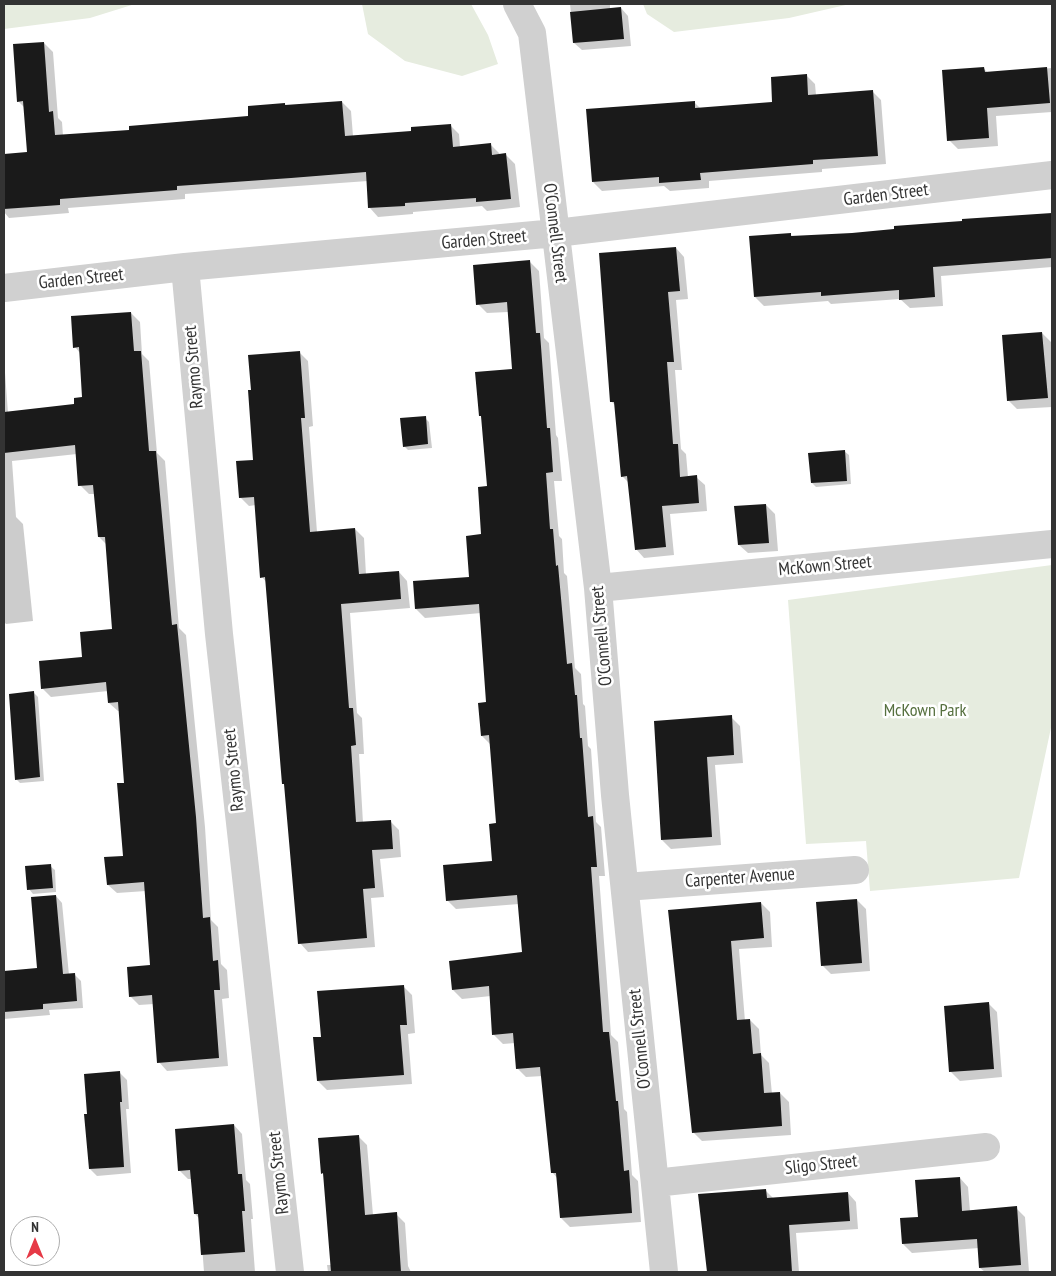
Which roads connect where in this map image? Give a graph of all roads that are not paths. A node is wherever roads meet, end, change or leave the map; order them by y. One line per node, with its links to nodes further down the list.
1 (517, 4): 3 (street, O'Connell Street)
2 (1052, 175): 3 (street, Garden Street)
3 (556, 233): 4 (street, Garden Street); 7 (street, O'Connell Street)
4 (185, 267): 5 (street, Garden Street); 12 (street, Raymo Street)
5 (4, 288)
6 (1052, 544): 7 (street, McKown Street)
7 (598, 588): 9 (street, O'Connell Street)
8 (856, 870): 9 (street, Carpenter Avenue)
9 (624, 887): 11 (street, O'Connell Street)
10 (986, 1147): 11 (street, Sligo Street)
11 (655, 1183): 13 (street, O'Connell Street)
12 (290, 1272)
13 (664, 1272)

